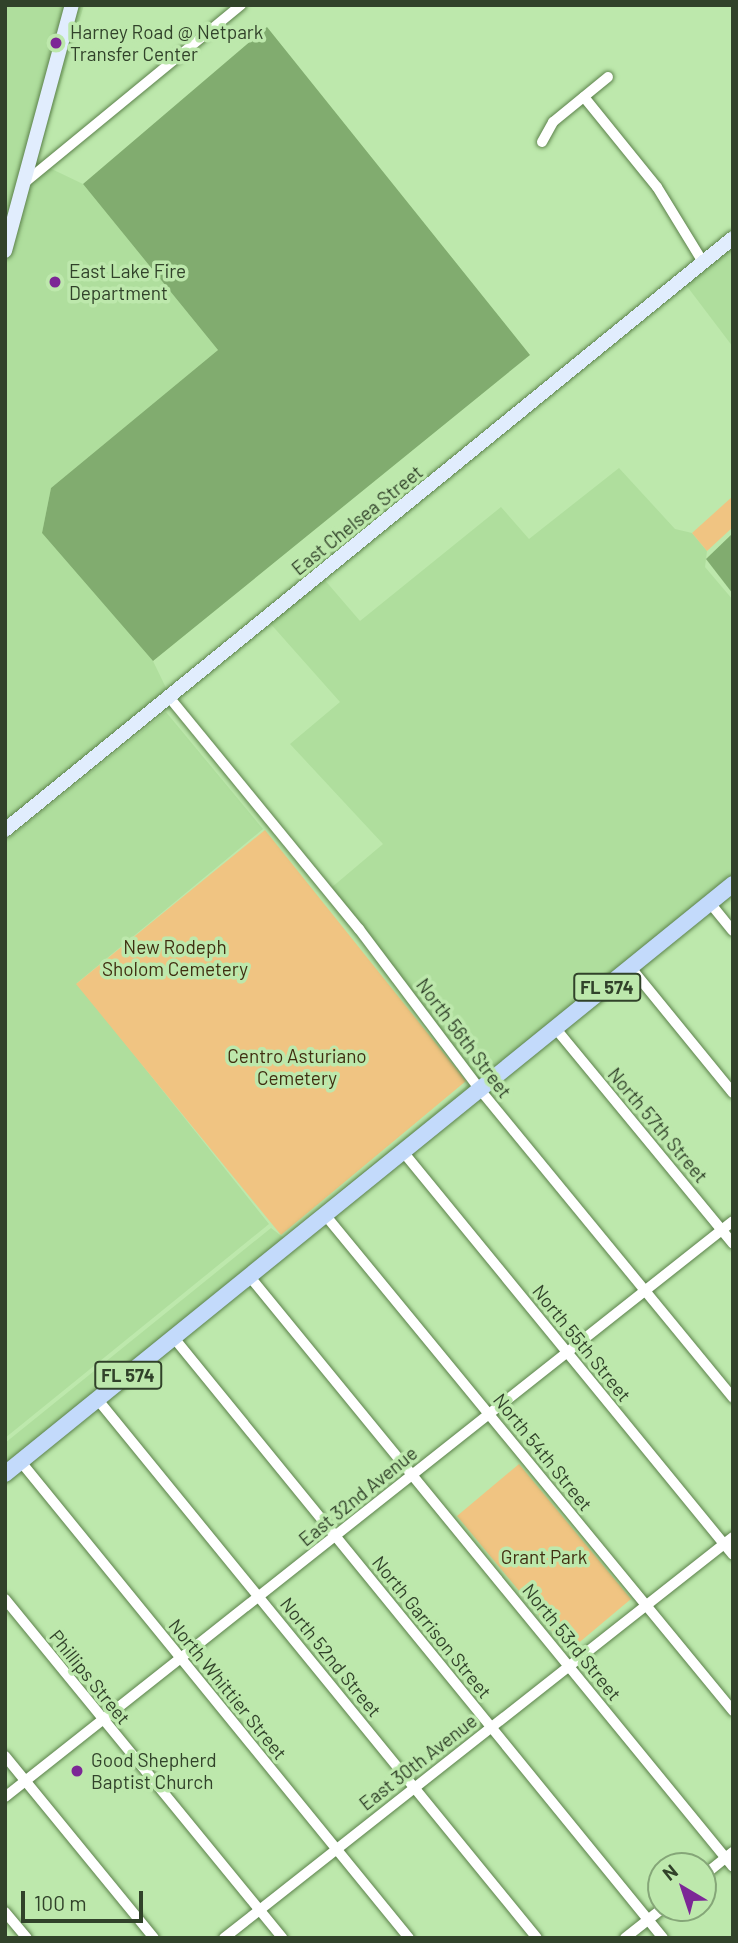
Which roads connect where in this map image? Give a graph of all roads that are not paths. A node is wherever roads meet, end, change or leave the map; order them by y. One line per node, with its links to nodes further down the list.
1 (72, 5): 6 (street)
2 (242, 5): 6 (street)
3 (608, 77): 4 (street)
4 (584, 97): 5 (street); 9 (street)
5 (542, 142)
6 (23, 184): 8 (street)
7 (733, 238): 9 (street, East Chelsea Street)
8 (5, 251)
9 (703, 262): 10 (street, East Chelsea Street)
10 (170, 697): 11 (street, East Chelsea Street); 17 (street, North 56th Street)
11 (5, 830)
12 (733, 884): 13 (main road, FL 574)
13 (710, 903): 14 (street); 15 (main road, FL 574)
14 (733, 931)
15 (631, 968): 16 (main road, FL 574); 18 (street)
16 (556, 1029): 17 (main road, FL 574); 22 (street, North 57th Street)
17 (481, 1091): 19 (main road, FL 574); 25 (street, North 56th Street)
18 (733, 1093)
19 (404, 1153): 20 (main road, FL 574); 27 (street, North 55th Street)
20 (326, 1216): 24 (main road, FL 574); 30 (street, North 54th Street)
21 (733, 1221): 22 (street, East 32nd Avenue)
22 (722, 1230): 23 (street, North 57th Street); 25 (street, East 32nd Avenue)
23 (733, 1244)
24 (250, 1277): 26 (main road, FL 574); 33 (street, North 53rd Street)
25 (643, 1291): 27 (street, East 32nd Avenue); 28 (street, North 56th Street)
26 (174, 1338): 29 (main road, FL 574); 34 (street, North Garrison Street)
27 (566, 1351): 30 (street, East 32nd Avenue); 35 (street, North 55th Street)
28 (733, 1398)
29 (97, 1400): 31 (main road, FL 574); 37 (street, North 52nd Street)
30 (489, 1413): 33 (street, East 32nd Avenue); 39 (street, North 54th Street)
31 (21, 1462): 32 (main road, FL 574); 40 (street, North Whittier Street)
32 (5, 1474)
33 (412, 1475): 34 (street, East 32nd Avenue); 41 (street, North 53rd Street)
34 (335, 1536): 37 (street, East 32nd Avenue); 44 (street, North Garrison Street)
35 (728, 1540): 36 (street, North 55th Street); 39 (street, East 30th Avenue)
36 (733, 1555)
37 (259, 1597): 40 (street, East 32nd Avenue); 47 (street, North 52nd Street)
38 (5, 1600): 43 (street, Phillips Street)
39 (647, 1606): 41 (street, East 30th Avenue); 42 (street, North 54th Street)
40 (180, 1657): 43 (street, East 32nd Avenue); 49 (street, North Whittier Street)
41 (569, 1665): 44 (street, East 30th Avenue); 50 (street, North 53rd Street)
42 (733, 1711)
43 (103, 1720): 46 (street, East 32nd Avenue); 51 (street, Phillips Street)
44 (491, 1727): 47 (street, East 30th Avenue); 53 (street, North Garrison Street)
45 (5, 1756): 46 (street)
46 (26, 1781): 48 (street, East 32nd Avenue); 57 (street)
47 (414, 1787): 49 (street, East 30th Avenue); 61 (street, North 52nd Street)
48 (5, 1797)
49 (336, 1848): 51 (street, East 30th Avenue); 60 (street, North Whittier Street)
50 (730, 1859)
51 (259, 1909): 58 (street, East 30th Avenue); 59 (street, Phillips Street)
52 (5, 1912): 56 (street)
53 (647, 1918)
54 (647, 1920): 62 (street)
55 (650, 1922): 63 (street, North Garrison Street)
56 (27, 1938)
57 (154, 1938)
58 (224, 1938)
59 (282, 1938)
60 (409, 1938)
61 (537, 1938)
62 (625, 1938)
63 (663, 1938)

